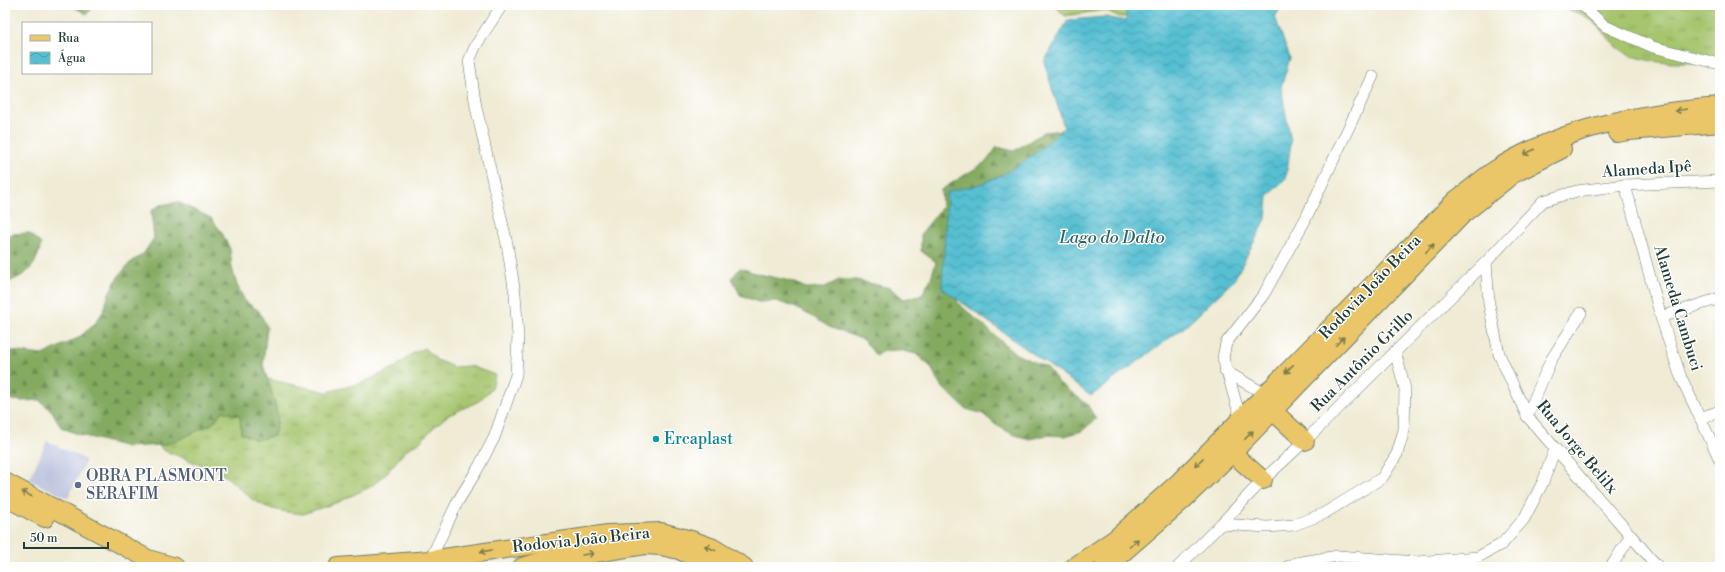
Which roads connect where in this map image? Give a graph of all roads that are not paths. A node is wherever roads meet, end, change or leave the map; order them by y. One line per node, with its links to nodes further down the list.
1 (502, 5): 31 (street)
2 (1582, 5): 3 (street)
3 (1720, 64)
4 (1373, 76): 15 (street)
5 (1720, 107): 16 (main road, Rodovia João Beira, one-way to 16)
6 (1720, 123): 17 (main road, Rodovia João Beira, one-way to 6)
7 (1720, 181): 8 (street, Alameda Ipê)
8 (1625, 185): 9 (street, Alameda Ipê); 13 (street, Alameda Cambuci)
9 (1576, 191): 10 (street, Rua Antônio Grillo)
10 (1486, 262): 14 (street, Rua Antônio Grillo); 19 (street, Rua Jorge Belilx)
11 (1720, 298): 13 (street)
12 (1581, 313): 19 (street)
13 (1661, 318): 20 (street, Alameda Cambuci)
14 (1395, 351): 22 (street, Rua Antônio Grillo); 29 (street)
15 (1225, 371): 16 (street); 21 (street)
16 (1265, 394): 21 (main road, Rodovia João Beira)
17 (1273, 411): 22 (main road); 24 (main road, Rodovia João Beira, one-way to 17)
18 (1720, 411): 20 (street)
19 (1527, 416): 23 (street, Rua Jorge Belilx)
20 (1700, 418): 25 (street, Alameda Cambuci)
21 (1241, 420): 39 (main road, Rodovia João Beira, one-way to 39)
22 (1305, 441): 26 (street, Rua Antônio Grillo)
23 (1555, 449): 30 (street, Rua Jorge Belilx); 42 (street)
24 (1232, 453): 26 (main road); 40 (main road, Rodovia João Beira, one-way to 24)
25 (1720, 460)
26 (1263, 480): 29 (street, Rua Antônio Grillo)
27 (5, 482): 34 (main road, one-way to 27)
28 (5, 497): 33 (main road)
29 (1221, 524): 41 (street, Rua Antônio Grillo)
30 (1631, 536): 43 (street); 44 (street, Rua Jorge Belilx)
31 (430, 560): 32 (main road, Rodovia João Beira); 38 (main road, Rodovia João Beira, one-way to 31)
32 (394, 565): 35 (main road, Rodovia João Beira)
33 (145, 567)
34 (175, 567)
35 (338, 567)
36 (522, 567): 37 (main road, Rodovia João Beira, one-way to 37)
37 (717, 567)
38 (744, 567)
39 (1074, 567)
40 (1104, 567)
41 (1178, 567)
42 (1287, 567)
43 (1611, 567)
44 (1658, 567)

